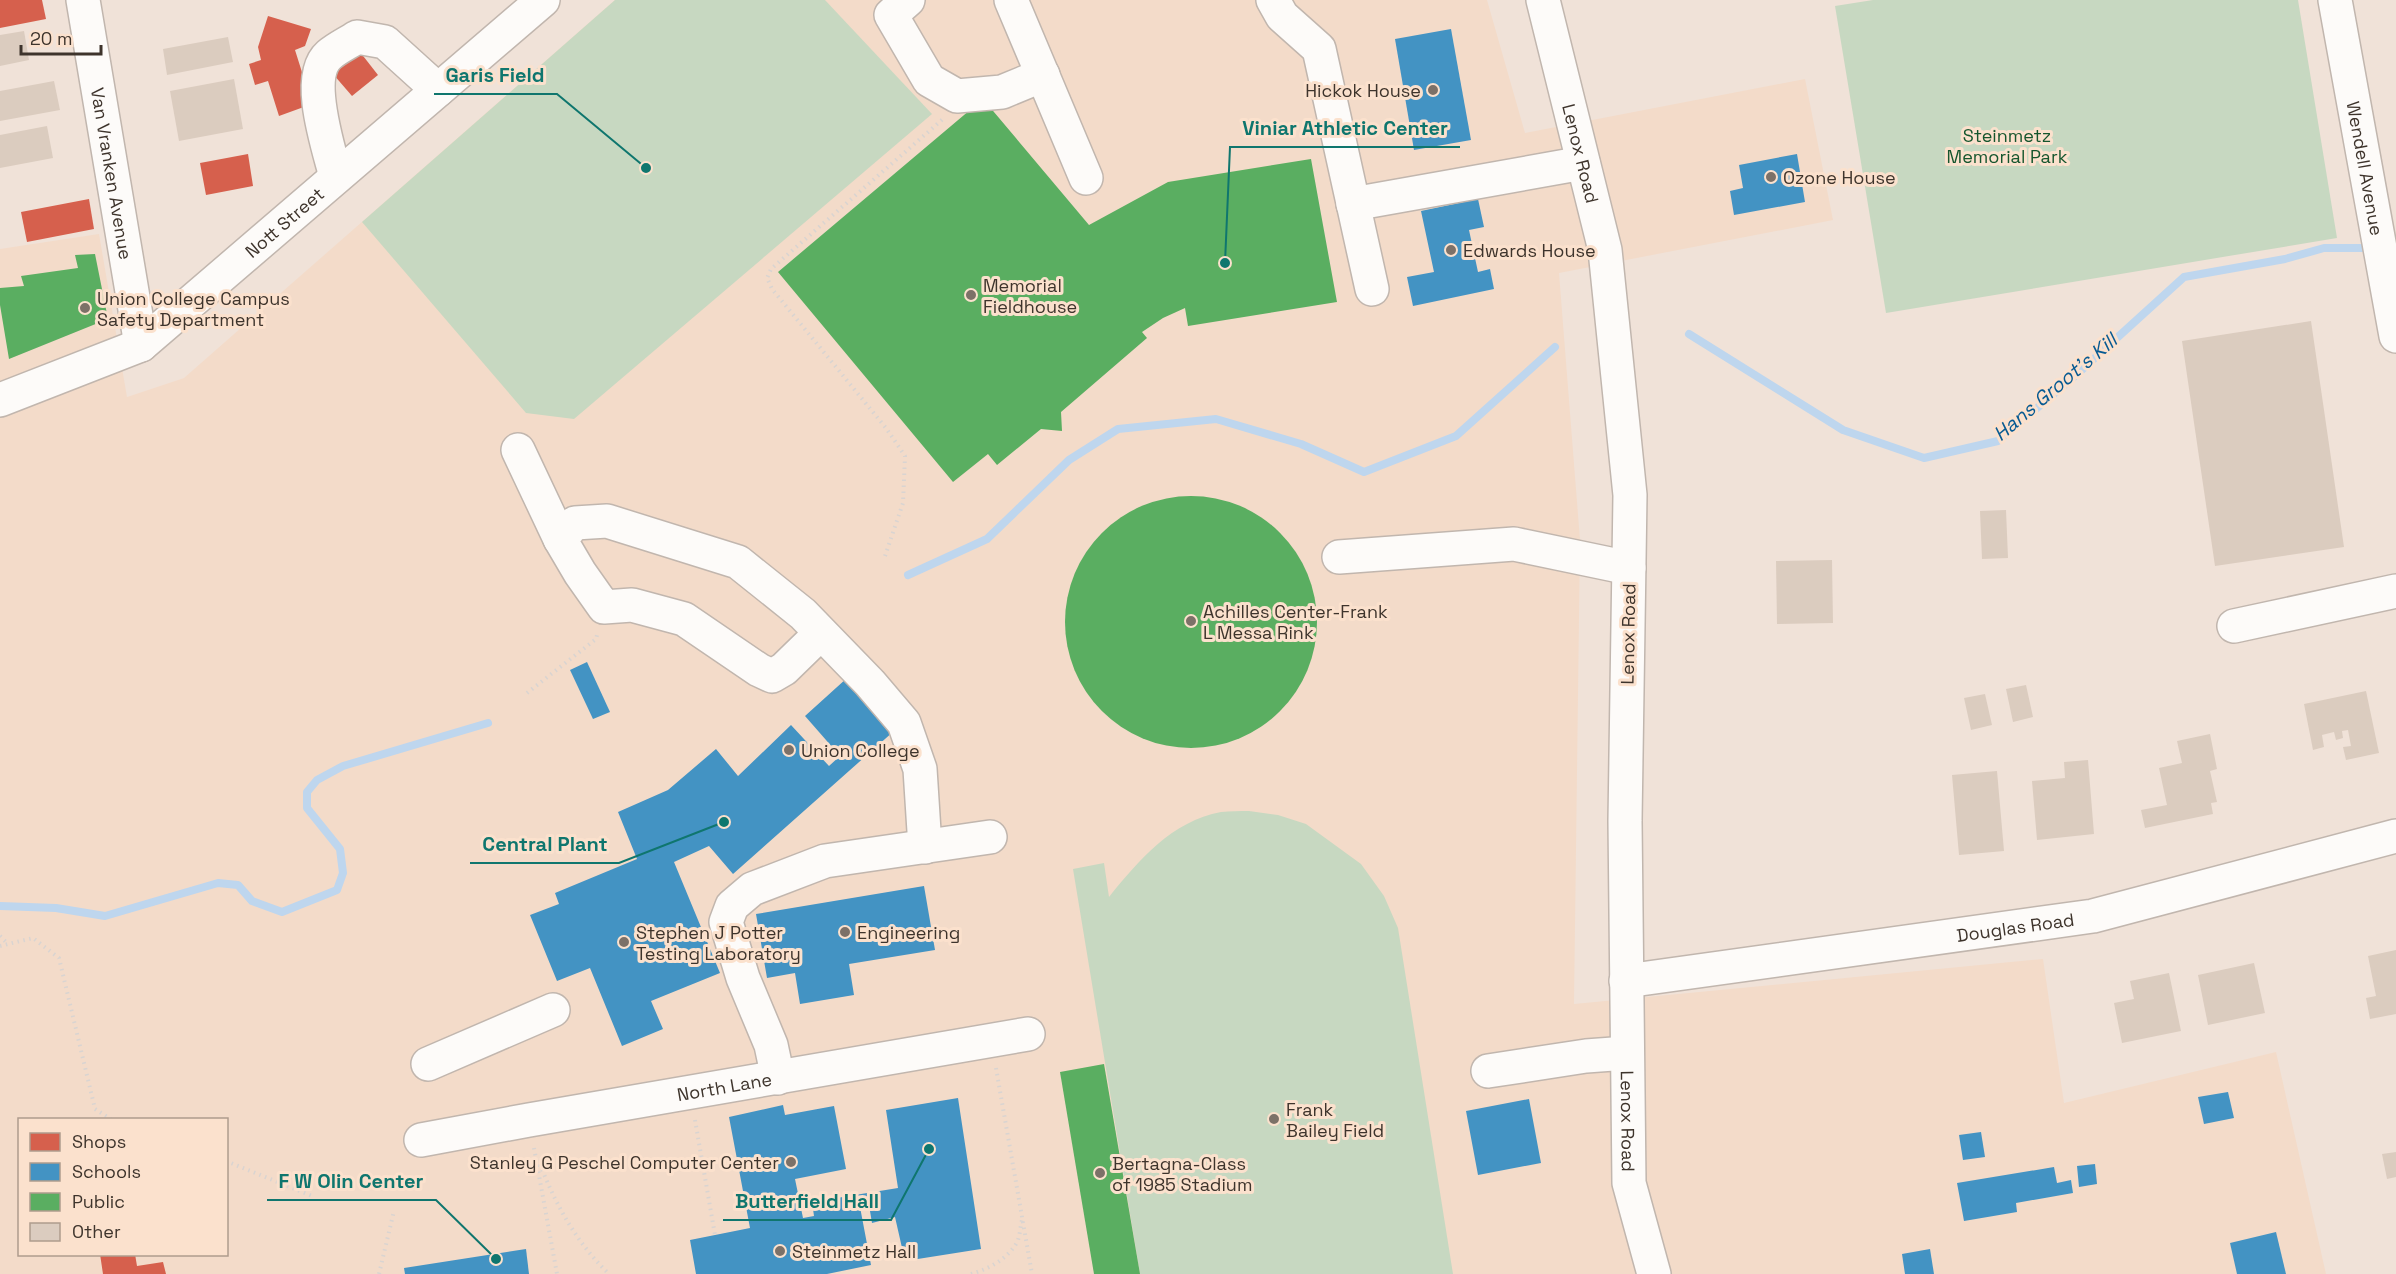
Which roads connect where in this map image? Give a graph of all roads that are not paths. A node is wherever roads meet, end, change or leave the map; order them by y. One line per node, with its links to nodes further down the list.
1 (83, 0): 16 (street, Van Vranken Avenue)
2 (543, 0): 9 (street, Nott Street)
3 (908, 0): 8 (street)
4 (1011, 0): 8 (street)
5 (1273, 0): 13 (street)
6 (1543, 0): 10 (street, Lenox Road)
7 (2335, 0): 15 (street, Wendell Avenue)
8 (1043, 75): 12 (street)
9 (438, 90): 11 (street, Nott Street); 11 (street)
10 (1583, 163): 13 (street); 21 (street, Lenox Road)
11 (336, 177): 16 (street, Nott Street)
12 (1086, 177)
13 (1353, 204): 14 (street)
14 (1372, 289)
15 (2394, 328)
16 (141, 345): 17 (street, Nott Street)
17 (0, 400)
18 (518, 450): 19 (street)
19 (560, 539): 24 (street); 24 (street)
20 (1339, 557): 21 (street)
21 (1629, 568): 28 (street, Lenox Road)
22 (2396, 591): 23 (street)
23 (2234, 626)
24 (821, 633): 27 (street)
25 (2396, 836): 28 (street, Douglas Road)
26 (990, 837): 27 (street)
27 (925, 847): 34 (street)
28 (1626, 981): 31 (street, Lenox Road)
29 (553, 1010): 32 (street)
30 (1028, 1034): 34 (street, North Lane)
31 (1627, 1053): 33 (street); 36 (street, Lenox Road)
32 (428, 1064)
33 (1488, 1071)
34 (778, 1078): 35 (street, North Lane)
35 (421, 1140)
36 (1654, 1274)

